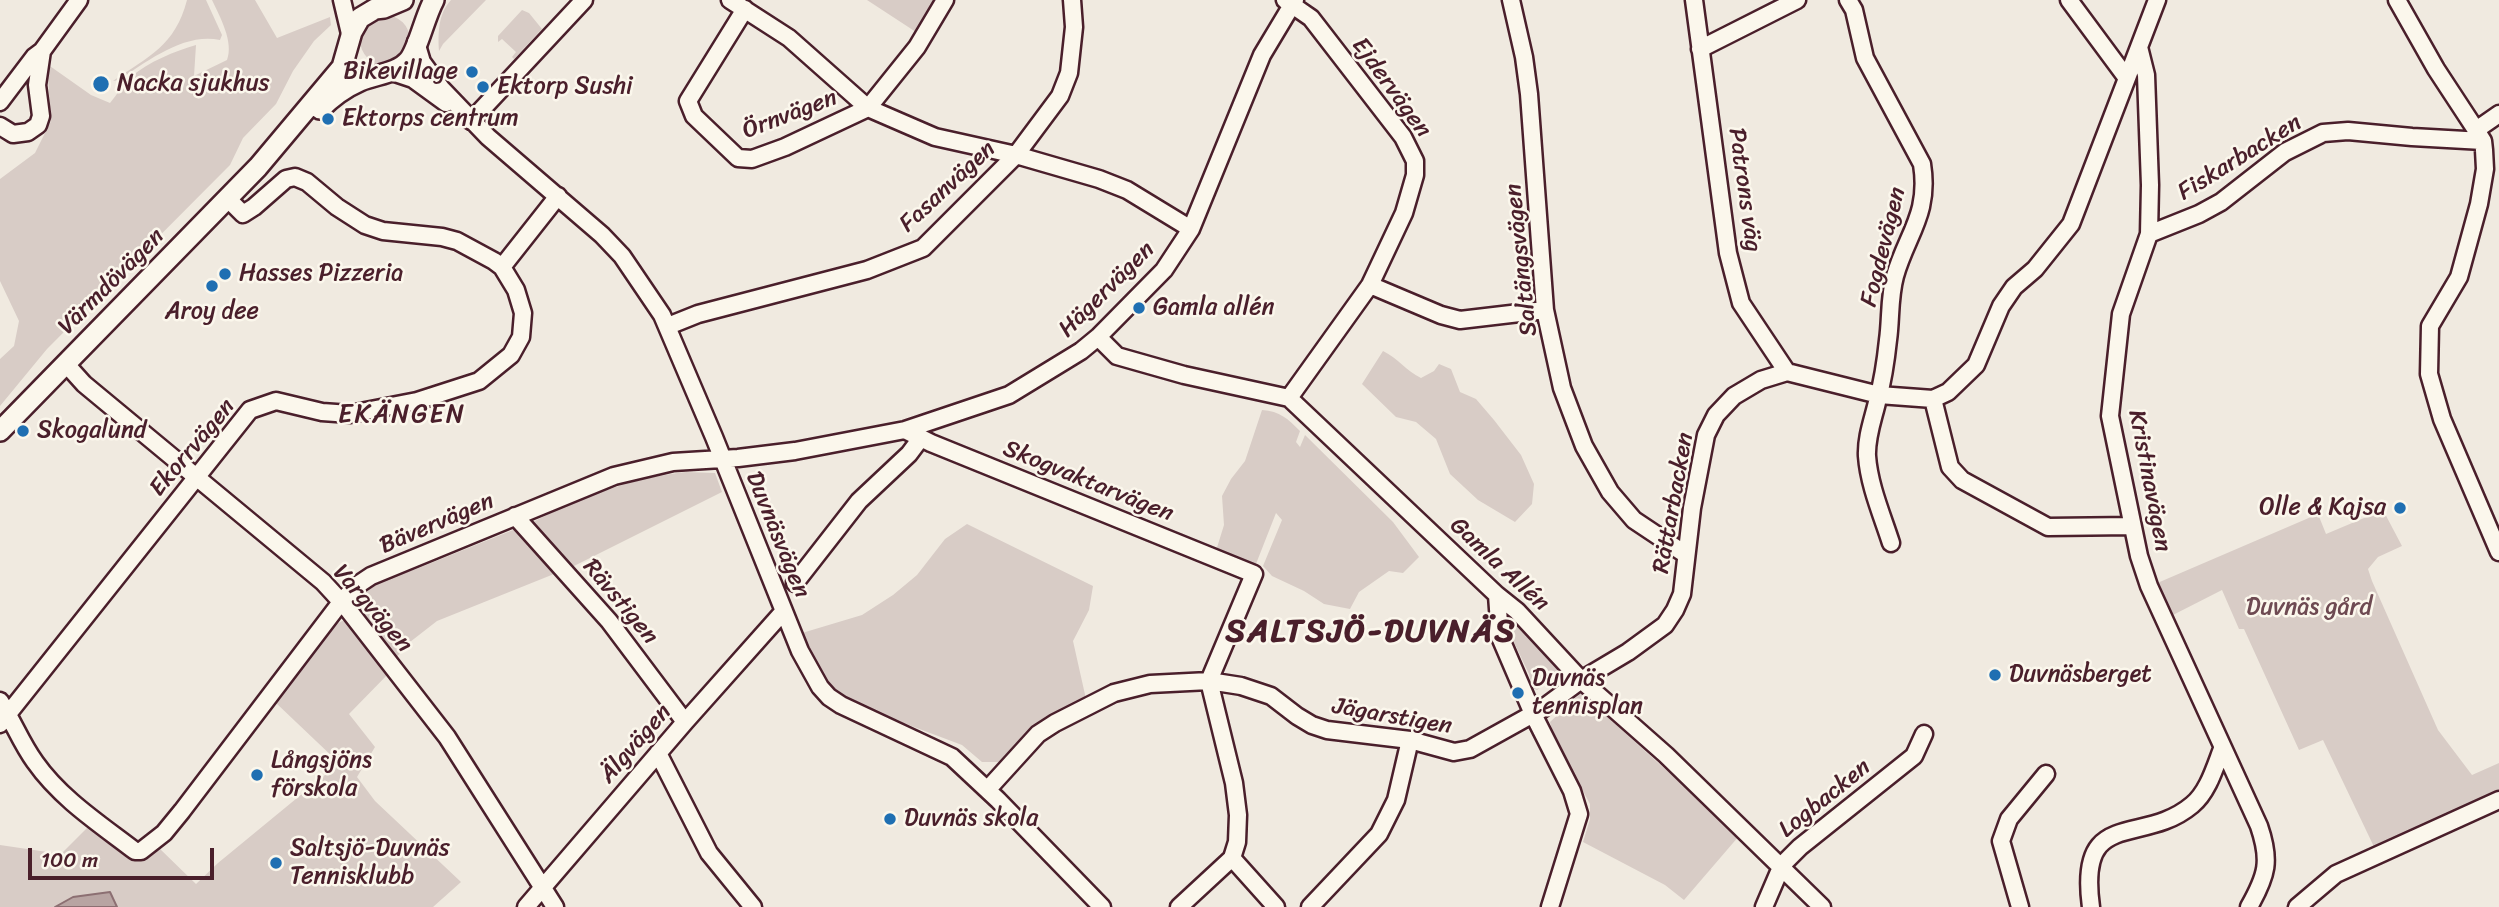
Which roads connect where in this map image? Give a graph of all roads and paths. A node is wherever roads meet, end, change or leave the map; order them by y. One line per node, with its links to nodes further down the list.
1 (79, 0): 23 (street)
2 (342, 0): 19 (street)
3 (403, 0): 17 (main road, Värmdövägen)
4 (434, 0): 20 (main road, Värmdövägen)
5 (584, 0): 29 (street)
6 (730, 0): 18 (street)
7 (945, 0): 27 (street, Örnvägen)
8 (1072, 0): 32 (street, Fasanvägen)
9 (1511, 0): 40 (street, Saltängsvägen)
10 (1694, 0): 22 (street, Patrons väg)
11 (1797, 0): 22 (street)
12 (1848, 0): 45 (street, Fogdevägen)
13 (2069, 0): 25 (street)
14 (2157, 0): 21 (street)
15 (2397, 0): 31 (street)
16 (1291, 1): 36 (street, Hägervägen); 39 (street, Ejdervägen)
17 (376, 4): 19 (main road, Värmdövägen); 20 (main road)
18 (745, 9): 27 (street); 27 (street, Örnvägen)
19 (351, 40): 24 (main road); 33 (main road, Värmdövägen)
20 (416, 42): 24 (main road, Värmdövägen); 29 (street, Duvnäsvägen)
21 (2139, 47): 25 (street); 37 (street, Kristinavägen)
22 (1700, 49): 44 (street, Patrons väg)
23 (42, 51): 26 (street); 30 (street)
24 (388, 72): 29 (street, Duvnäsvägen); 33 (main road, Värmdövägen)
25 (2126, 77): 47 (street)
26 (0, 102)
27 (868, 108): 32 (street)
28 (2499, 114): 31 (street)
29 (471, 121): 34 (street, Duvnäsvägen)
30 (0, 126)
31 (2479, 135): 37 (street, Fiskarbacken); 56 (street)
32 (1016, 155): 36 (street); 41 (street, Fasanvägen)
33 (258, 167): 35 (main road, Värmdövägen)
34 (558, 196): 38 (street); 41 (street, Duvnäsvägen)
35 (228, 199): 38 (street); 43 (main road, Värmdövägen)
36 (1191, 229): 42 (street, Hägervägen)
37 (2149, 234): 54 (street, Kristinavägen)
38 (502, 267): 52 (street, Ekorrvägen)
39 (1370, 285): 40 (street); 46 (street, Ejdervägen)
40 (1545, 310): 57 (street, Saltängsvägen)
41 (668, 326): 51 (street, Duvnäsvägen)
42 (1098, 337): 46 (street); 48 (street, Hägervägen)
43 (66, 364): 49 (main road, Värmdövägen); 52 (street, Vargvägen)
44 (1787, 372): 45 (street); 57 (street, Rättarbacken)
45 (1879, 395): 47 (street); 55 (street, Fogdevägen)
46 (1289, 398): 59 (street, Gamla Allén)
47 (1933, 399): 54 (street)
48 (905, 430): 50 (street, Skogvaktarvägen); 51 (street, Hägervägen)
49 (0, 431)
50 (921, 438): 58 (street); 63 (street, Skogvaktarvägen)
51 (723, 459): 53 (street, Bävervägen); 61 (street, Duvnäsvägen)
52 (194, 477): 60 (street, Vargvägen); 64 (street, Ekorrvägen)
53 (515, 516): 60 (street, Bävervägen); 66 (street, Rävstigen)
54 (2132, 526): 69 (street, Kristinavägen)
55 (1891, 543)
56 (2499, 552)
57 (1685, 554): 62 (street, Rättarbacken)
58 (795, 583)
59 (1497, 595): 62 (street, Gamla Allén); 65 (street)
60 (341, 602): 64 (street, Bävervägen); 76 (street, Vargvägen)
61 (783, 612): 66 (street, Älgvägen); 72 (street, Duvnäsvägen)
62 (1581, 680): 65 (street, Rättarbacken); 75 (street, Gamla Allén)
63 (1209, 681): 68 (street, Jägarstigen); 72 (street, Jägarstigen); 74 (street)
64 (3, 713)
65 (1533, 714): 68 (street, Jägarstigen); 84 (street)
66 (685, 722): 70 (street, Älgvägen)
67 (1924, 734): 75 (street, Logbacken)
68 (1410, 740): 83 (street)
69 (2222, 749): 88 (street); 89 (street, Kristinavägen)
70 (658, 753): 76 (street, Älgvägen); 79 (street)
71 (2046, 774): 87 (street)
72 (988, 789): 80 (street, Duvnäsvägen)
73 (2499, 800): 90 (street)
74 (1232, 858): 81 (street); 82 (street)
75 (1782, 865): 85 (street, Logbacken); 86 (street, Gamla Allén)
76 (541, 889): 77 (street, Älgvägen); 78 (street, Vargvägen)
77 (526, 907)
78 (555, 907)
79 (753, 907)
80 (1102, 907)
81 (1179, 907)
82 (1276, 907)
83 (1310, 907)
84 (1550, 907)
85 (1764, 907)
86 (1822, 907)
87 (2020, 907)
88 (2091, 907)
89 (2249, 907)
90 (2297, 907)

